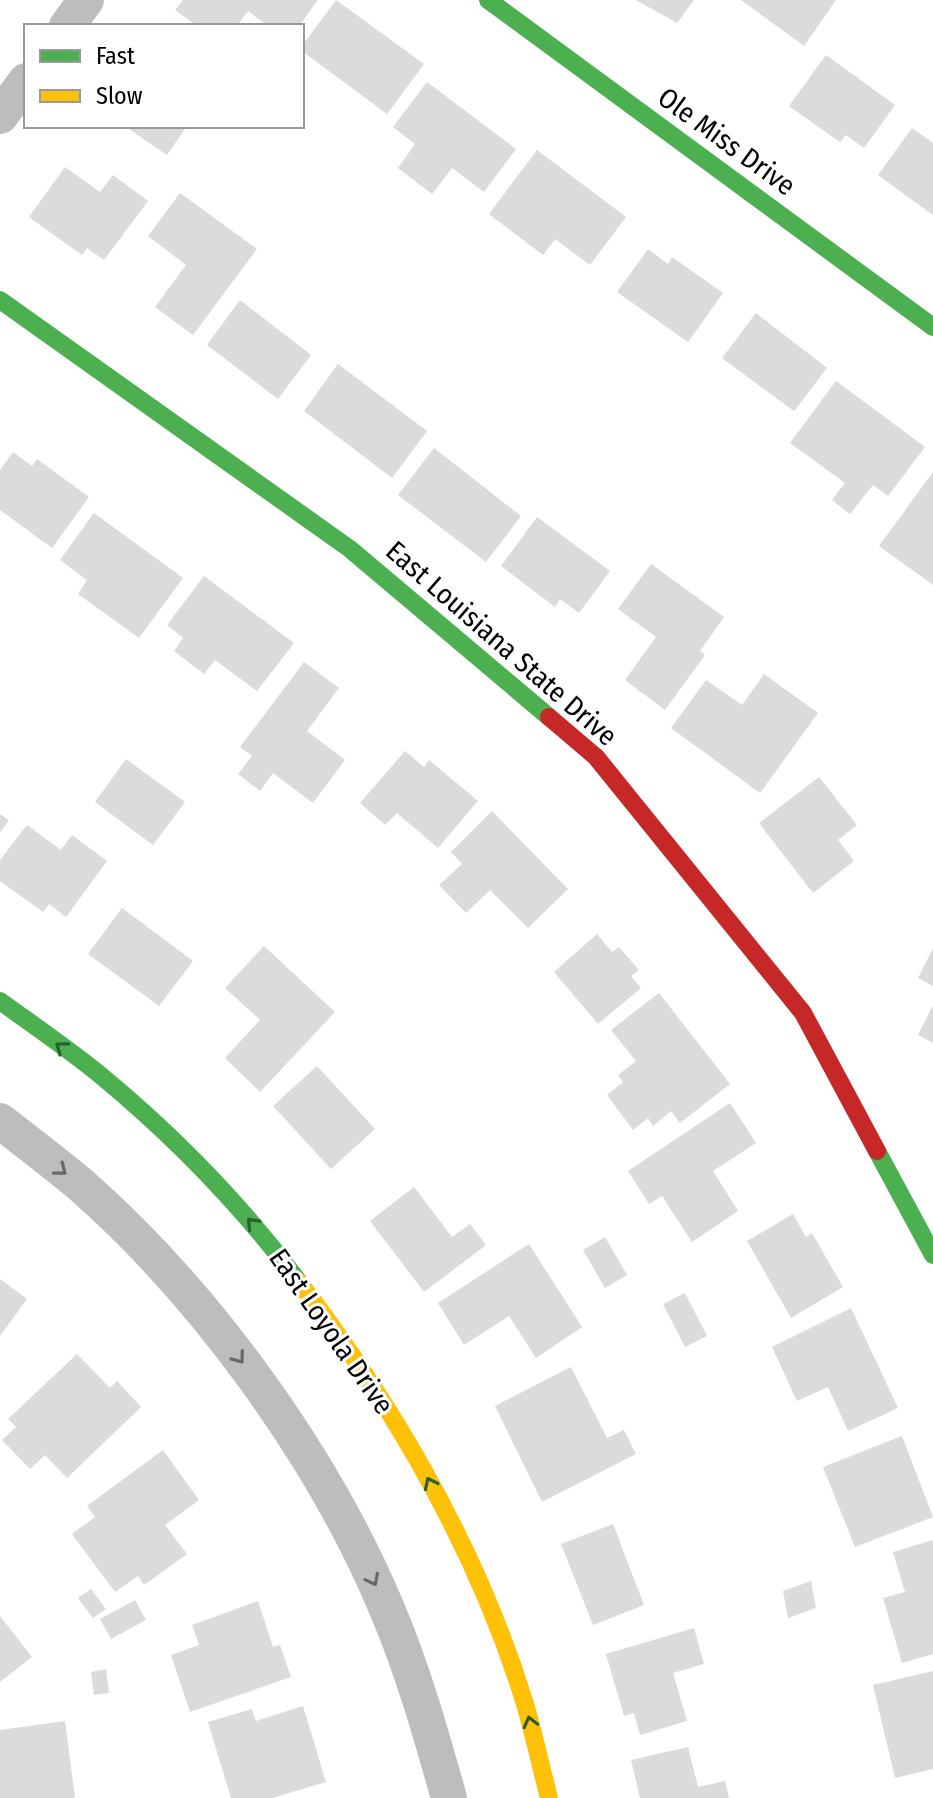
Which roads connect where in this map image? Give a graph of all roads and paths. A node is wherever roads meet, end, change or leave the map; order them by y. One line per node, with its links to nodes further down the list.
1 (86, 0): 3 (street)
2 (488, 0): 7 (street, Ole Miss Drive)
3 (68, 24)
4 (24, 84): 5 (street)
5 (0, 116)
6 (0, 300): 10 (street, East Louisiana State Drive)
7 (933, 327)
8 (0, 1001): 12 (street, East Loyola Drive, one-way to 8)
9 (0, 1121): 11 (street, one-way to 11)
10 (933, 1255)
11 (449, 1798)
12 (549, 1798)

